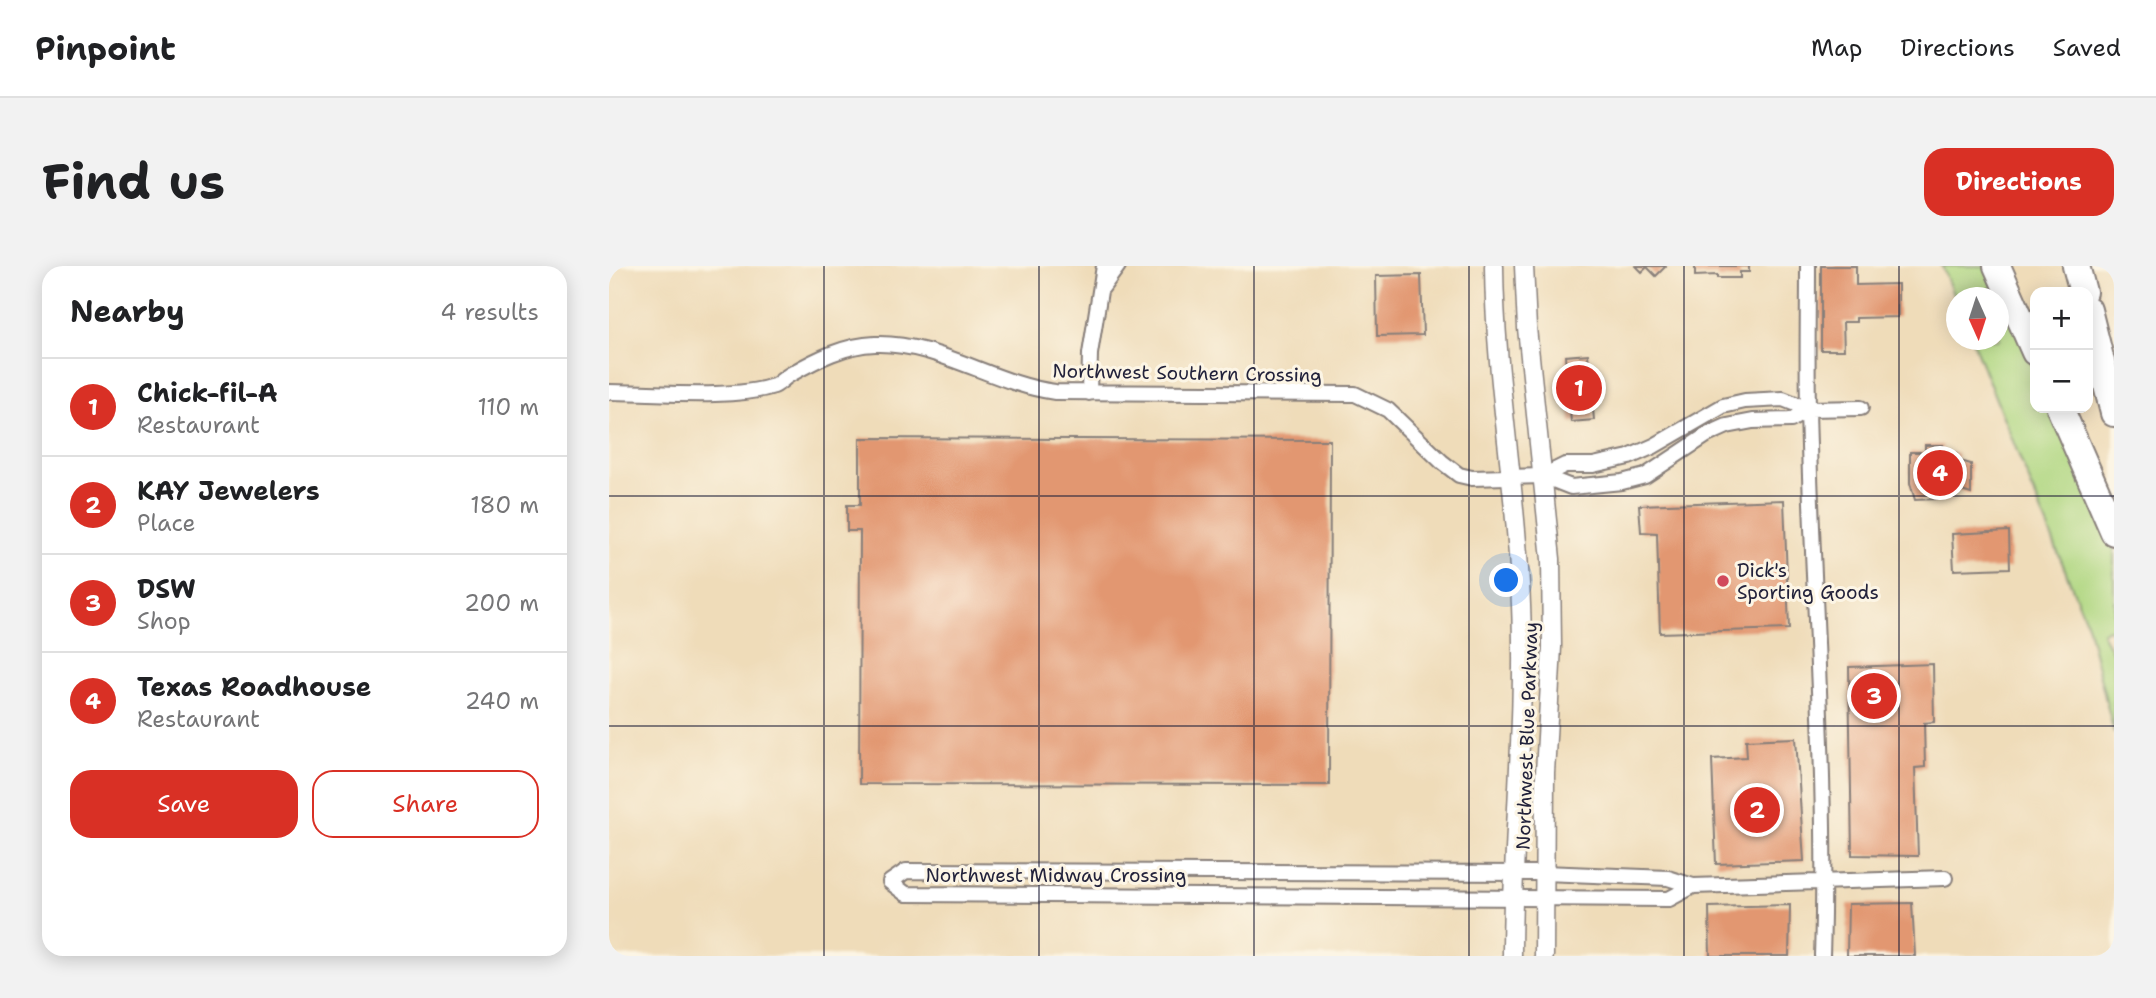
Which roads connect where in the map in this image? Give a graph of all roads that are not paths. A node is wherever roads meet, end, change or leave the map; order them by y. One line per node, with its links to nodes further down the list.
1 (1104, 266): 9 (street)
2 (1118, 266): 9 (street)
3 (1494, 266): 18 (street, Northwest Blue Parkway)
4 (1524, 266): 19 (street, Northwest Blue Parkway)
5 (1808, 266): 15 (street)
6 (1997, 266): 11 (highway)
7 (2076, 266): 8 (highway)
8 (2082, 287)
9 (1101, 289): 13 (street)
10 (2093, 330): 17 (highway)
11 (2034, 350)
12 (609, 392): 13 (street, Northwest Southern Crossing)
13 (1089, 393): 18 (street, Northwest Southern Crossing)
14 (1861, 408): 15 (street, Northwest Southern Crossing)
15 (1808, 409): 19 (street, Northwest Southern Crossing); 19 (street, Northwest Southern Crossing); 24 (street)
16 (2062, 413): 20 (highway)
17 (2114, 413)
18 (1512, 476): 19 (street, Northwest Southern Crossing); 22 (street, Northwest Blue Parkway)
19 (1543, 476): 21 (street, Northwest Blue Parkway)
20 (2114, 532)
21 (1544, 873): 22 (street, Northwest Midway Crossing); 25 (street, Northwest Midway Crossing); 27 (street, Northwest Blue Parkway)
22 (1512, 874): 26 (street, Northwest Blue Parkway); 26 (street, Northwest Midway Crossing)
23 (1945, 877): 24 (street, Northwest Midway Crossing)
24 (1824, 882): 25 (street, Northwest Midway Crossing); 30 (street)
25 (1693, 886): 27 (street, Northwest Midway Crossing)
26 (1512, 897): 27 (street, Northwest Midway Crossing); 28 (street, Northwest Blue Parkway)
27 (1544, 898): 29 (street, Northwest Blue Parkway)
28 (1512, 956)
29 (1544, 956)
30 (1822, 956)

